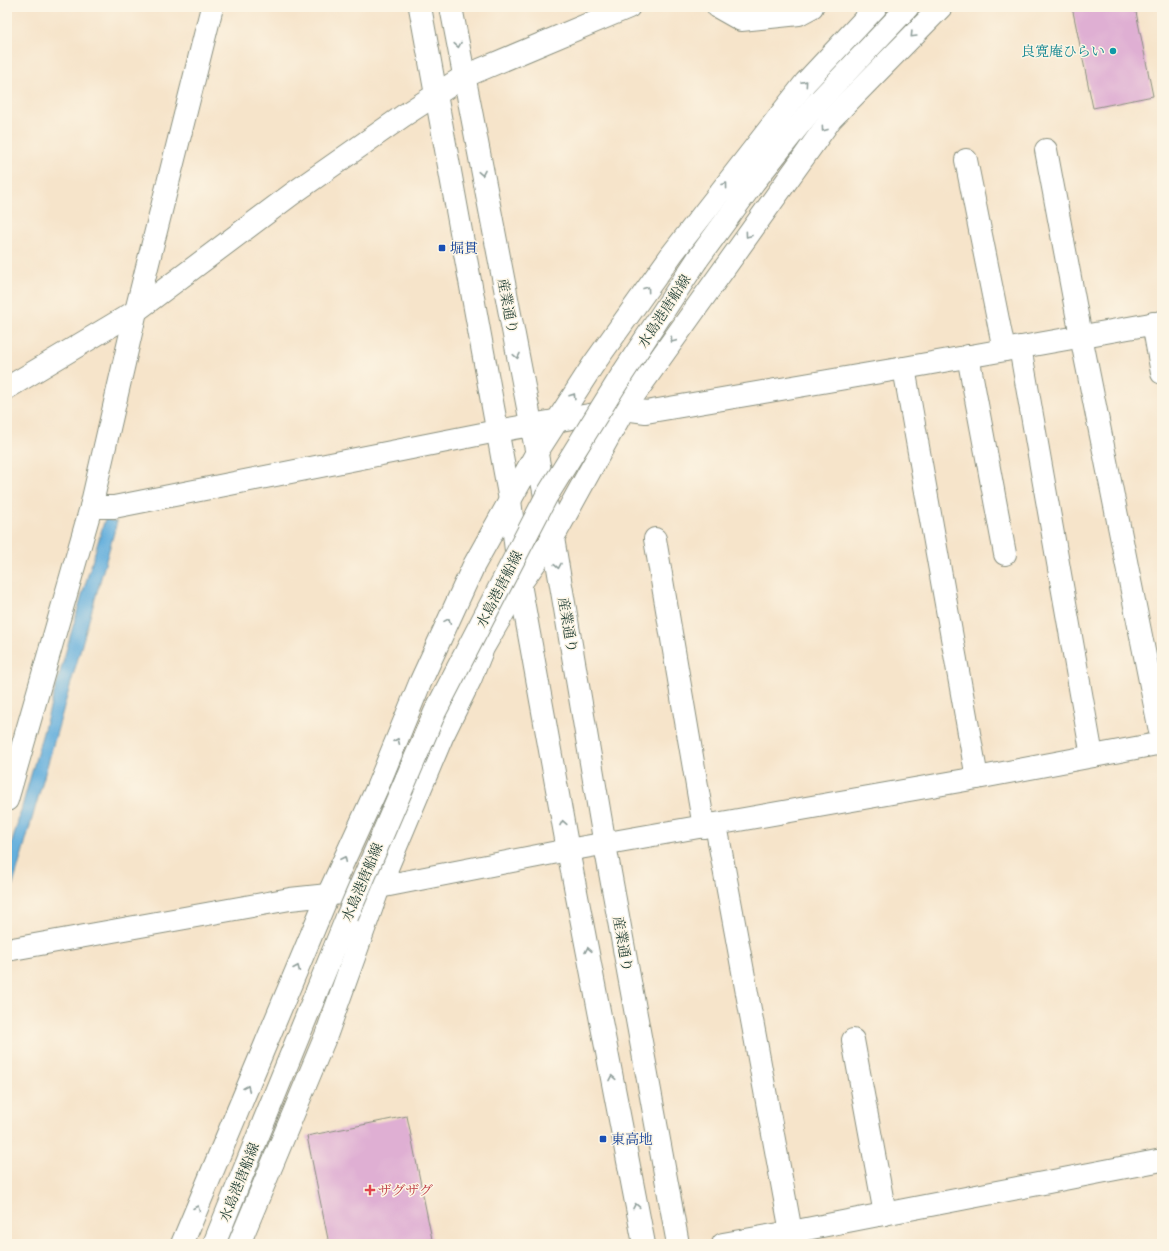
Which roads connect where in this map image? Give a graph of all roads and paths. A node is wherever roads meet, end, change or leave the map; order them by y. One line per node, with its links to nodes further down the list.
1 (212, 7): 14 (street)
2 (420, 7): 11 (street)
3 (451, 7): 10 (street, 産業通り, one-way to 10)
4 (629, 7): 10 (street)
5 (718, 7): 6 (street)
6 (812, 7)
7 (876, 7): 23 (street, one-way to 7)
8 (908, 7): 48 (street, 水島港唐船線, bridge)
9 (941, 7): 22 (street, one-way to 22)
10 (463, 77): 11 (street); 24 (street, 産業通り, one-way to 24)
11 (436, 95): 14 (street); 25 (street)
12 (1046, 150): 16 (street)
13 (966, 160): 17 (street)
14 (136, 311): 21 (street); 28 (street)
15 (1157, 322): 16 (street); 20 (street)
16 (1081, 336): 17 (street); 33 (street)
17 (1012, 348): 18 (street); 34 (street)
18 (968, 356): 19 (street); 31 (street)
19 (904, 368): 22 (street); 35 (street)
20 (1162, 373)
21 (7, 388)
22 (624, 409): 23 (street); 29 (street)
23 (557, 420): 24 (street); 26 (street)
24 (530, 425): 25 (street); 26 (street, 産業通り)
25 (497, 430): 27 (street); 28 (street)
26 (537, 452): 27 (street); 29 (street, 産業通り)
27 (510, 500): 32 (street); 41 (street, one-way to 27)
28 (90, 507): 36 (street)
29 (553, 538): 32 (street); 38 (street, 産業通り, one-way to 38)
30 (655, 539): 37 (street)
31 (1005, 554)
32 (520, 584): 39 (street, one-way to 32); 40 (street)
33 (1162, 742): 34 (street)
34 (1092, 756): 35 (street)
35 (977, 778): 37 (street)
36 (7, 800)
37 (710, 826): 38 (street); 46 (street)
38 (605, 845): 39 (street); 51 (street, 産業通り)
39 (568, 850): 40 (street); 50 (street, one-way to 39)
40 (379, 887): 41 (street); 49 (street)
41 (328, 895): 42 (street); 47 (street, one-way to 41)
42 (7, 950)
43 (853, 1040): 45 (street)
44 (1162, 1160): 45 (street)
45 (885, 1214): 46 (street)
46 (791, 1232): 52 (street)
47 (182, 1244)
48 (214, 1244)
49 (239, 1244)
50 (644, 1244)
51 (678, 1244)
52 (723, 1244)

